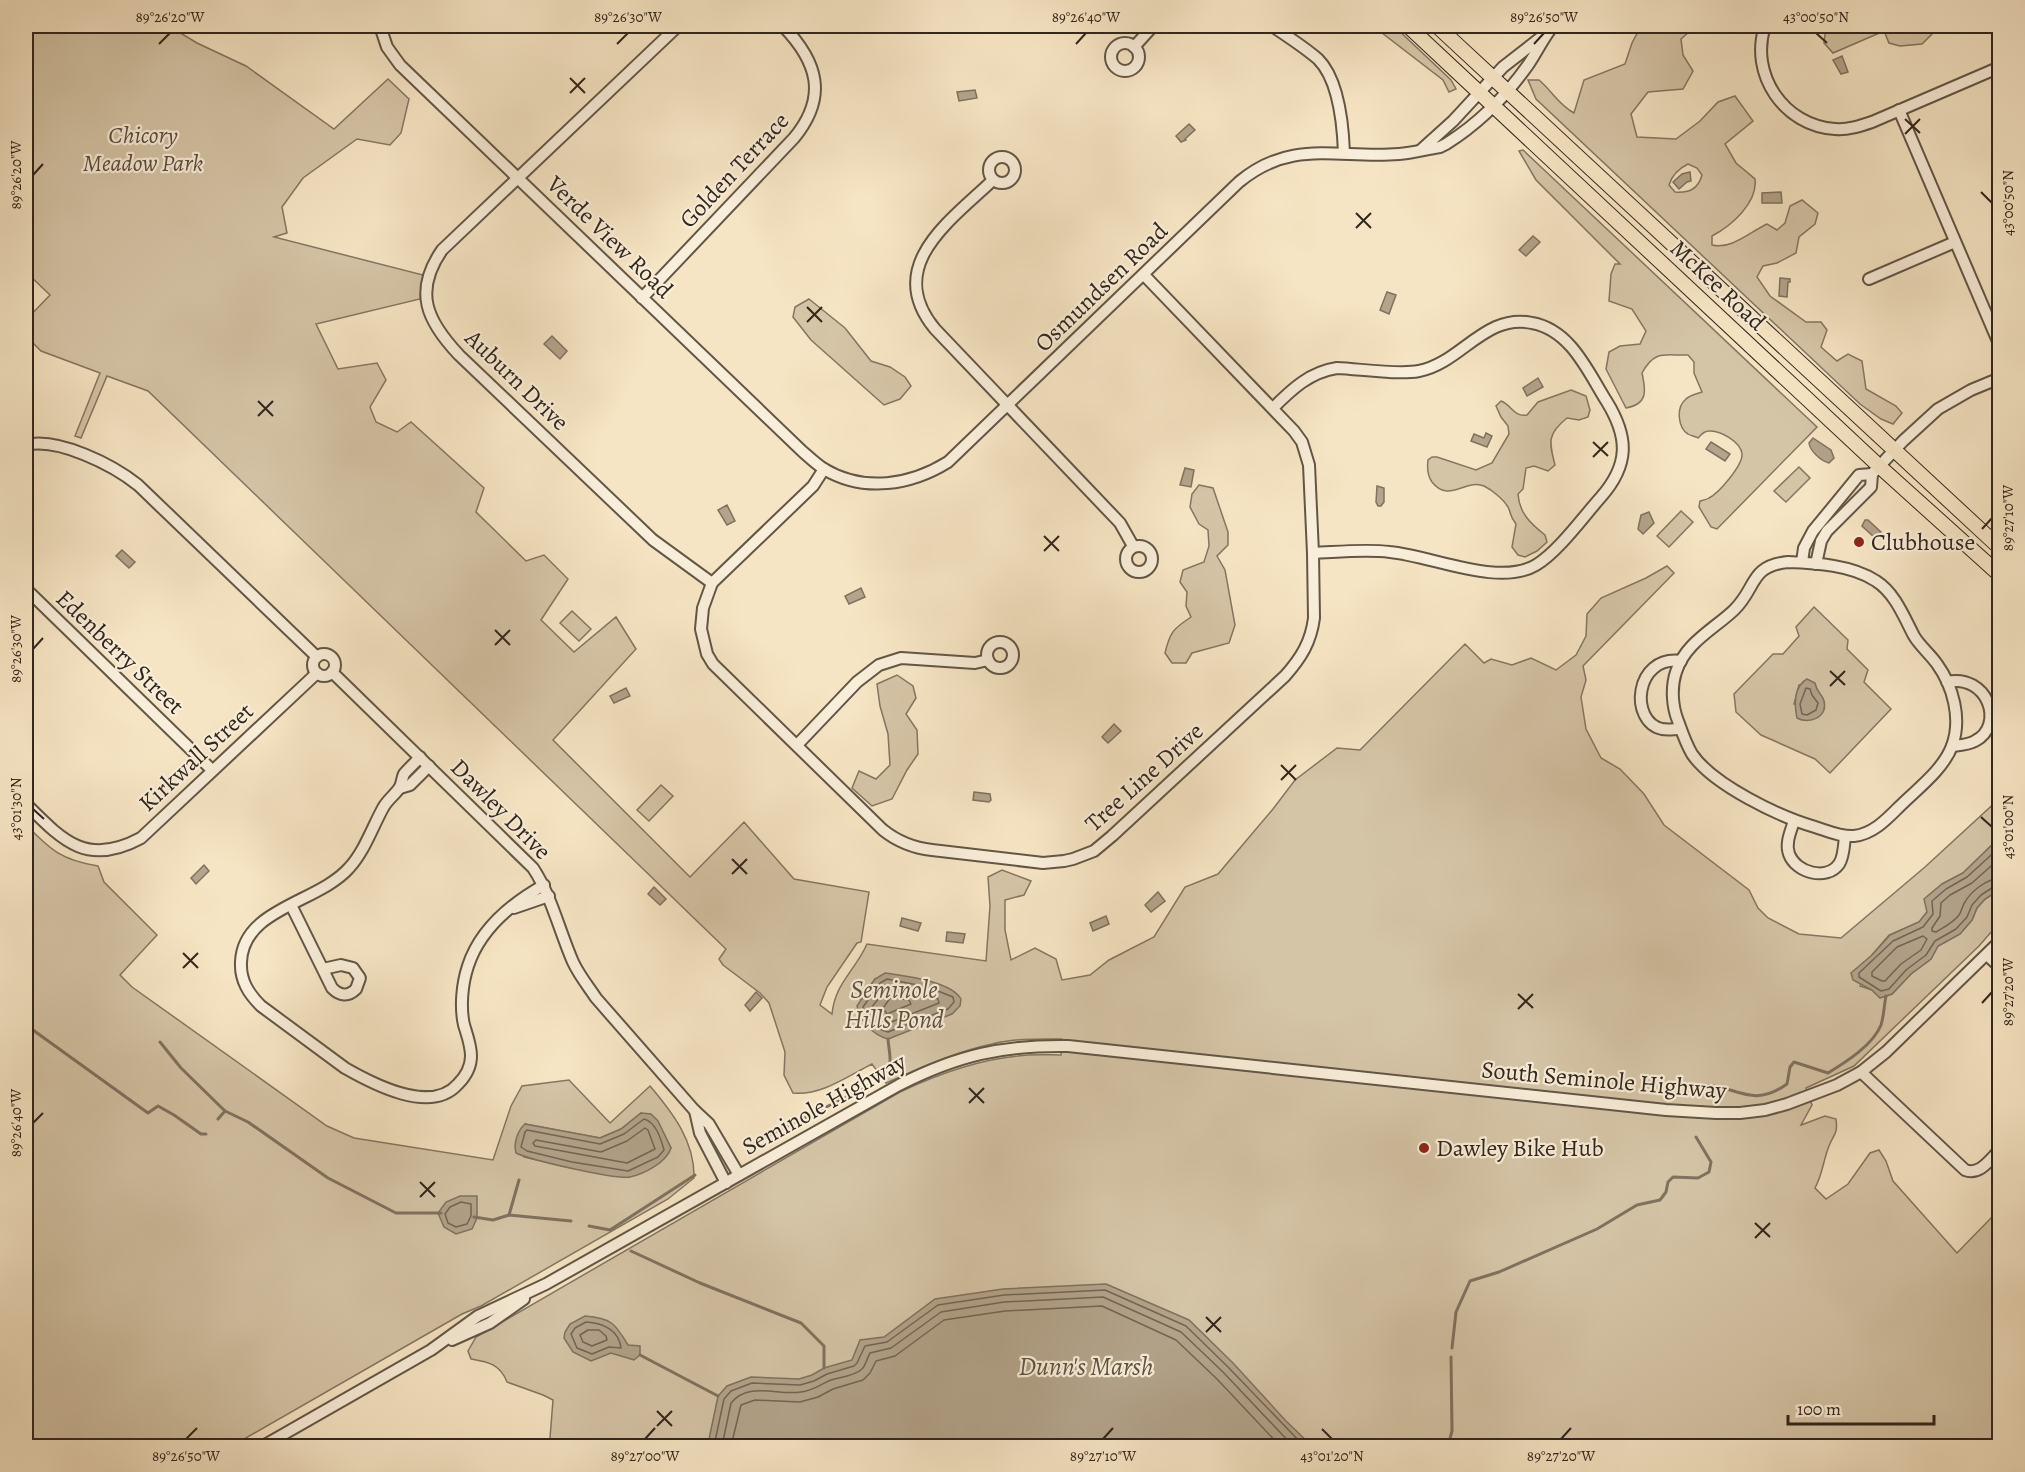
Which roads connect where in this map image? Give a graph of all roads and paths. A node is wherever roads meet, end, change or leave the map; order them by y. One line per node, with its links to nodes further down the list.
1 (380, 26): 19 (street, Verde View Road)
2 (678, 26): 19 (street, Auburn Drive)
3 (783, 26): 24 (street, Golden Terrace)
4 (1153, 26): 10 (street)
5 (1272, 26): 18 (street)
6 (1408, 26): 14 (main road, McKee Road)
7 (1437, 26): 12 (main road, McKee Road)
8 (1765, 26): 16 (street)
9 (1551, 29): 12 (street, Osmundsen Road); 13 (street, Osmundsen Road)
10 (1134, 47)
11 (2000, 67): 16 (street)
12 (1493, 77): 13 (main road, McKee Road); 14 (street, Osmundsen Road)
13 (1507, 90): 15 (street, Osmundsen Road); 30 (main road, McKee Road)
14 (1479, 92): 15 (main road, McKee Road); 17 (street, Osmundsen Road)
15 (1493, 105): 17 (street, Osmundsen Road); 30 (main road, McKee Road)
16 (1899, 110): 21 (street)
17 (1421, 149): 18 (street, Osmundsen Road)
18 (1344, 153): 22 (street, Osmundsen Road)
19 (517, 177): 24 (street, Verde View Road); 38 (street, Auburn Drive)
20 (993, 180): 27 (street)
21 (1955, 242): 23 (street); 25 (street)
22 (1144, 275): 27 (street, Osmundsen Road); 28 (street, Tree Line Drive)
23 (1869, 279)
24 (642, 298): 31 (street, Verde View Road)
25 (2000, 346)
26 (2000, 378): 30 (street)
27 (1008, 406): 31 (street, Osmundsen Road); 32 (street)
28 (1273, 408): 34 (street, Tree Line Drive); 34 (street)
29 (26, 445): 40 (street)
30 (1883, 462): 33 (main road, McKee Road); 35 (street); 36 (street); 37 (main road, McKee Road)
31 (824, 469): 38 (street, Tree Line Drive)
32 (1133, 546)
33 (2000, 548)
34 (1313, 553): 47 (street, Tree Line Drive)
35 (1802, 562): 36 (street); 42 (street)
36 (1816, 564): 45 (street)
37 (2000, 575)
38 (712, 583): 47 (street, Tree Line Drive)
39 (26, 589): 51 (street, Edenberry Street)
40 (317, 657): 43 (street); 44 (street)
41 (988, 660): 47 (street)
42 (1681, 661): 46 (street); 46 (street)
43 (332, 672): 44 (street); 49 (street, Dawley Drive)
44 (316, 673): 51 (street, Kirkwall Street)
45 (1947, 682): 48 (street); 48 (street)
46 (1680, 729): 54 (street)
47 (797, 745)
48 (1952, 746): 55 (street)
49 (420, 758): 50 (street, Dawley Drive); 52 (street)
50 (429, 766): 52 (street); 56 (street, Dawley Drive)
51 (212, 770): 53 (street, Kirkwall Street)
52 (400, 788): 58 (street)
53 (26, 804)
54 (1794, 821): 55 (street); 55 (street)
55 (1845, 836)
56 (544, 885): 57 (street, Dawley Drive); 59 (street)
57 (549, 896): 59 (street); 66 (street, Dawley Drive)
58 (291, 905): 59 (street); 63 (street)
59 (511, 909)
60 (2000, 941): 61 (street, South Seminole Highway)
61 (1987, 955): 62 (street); 65 (street, South Seminole Highway)
62 (2000, 967)
63 (323, 969)
64 (1325, 1072): 65 (street, South Seminole Highway); 68 (street, Seminole Highway)
65 (1861, 1072): 67 (street)
66 (695, 1111): 68 (street, Dawley Drive); 69 (street, Dawley Drive)
67 (2000, 1150)
68 (739, 1175): 69 (street, Seminole Highway)
69 (726, 1183): 70 (street, Seminole Highway)
70 (263, 1446)

